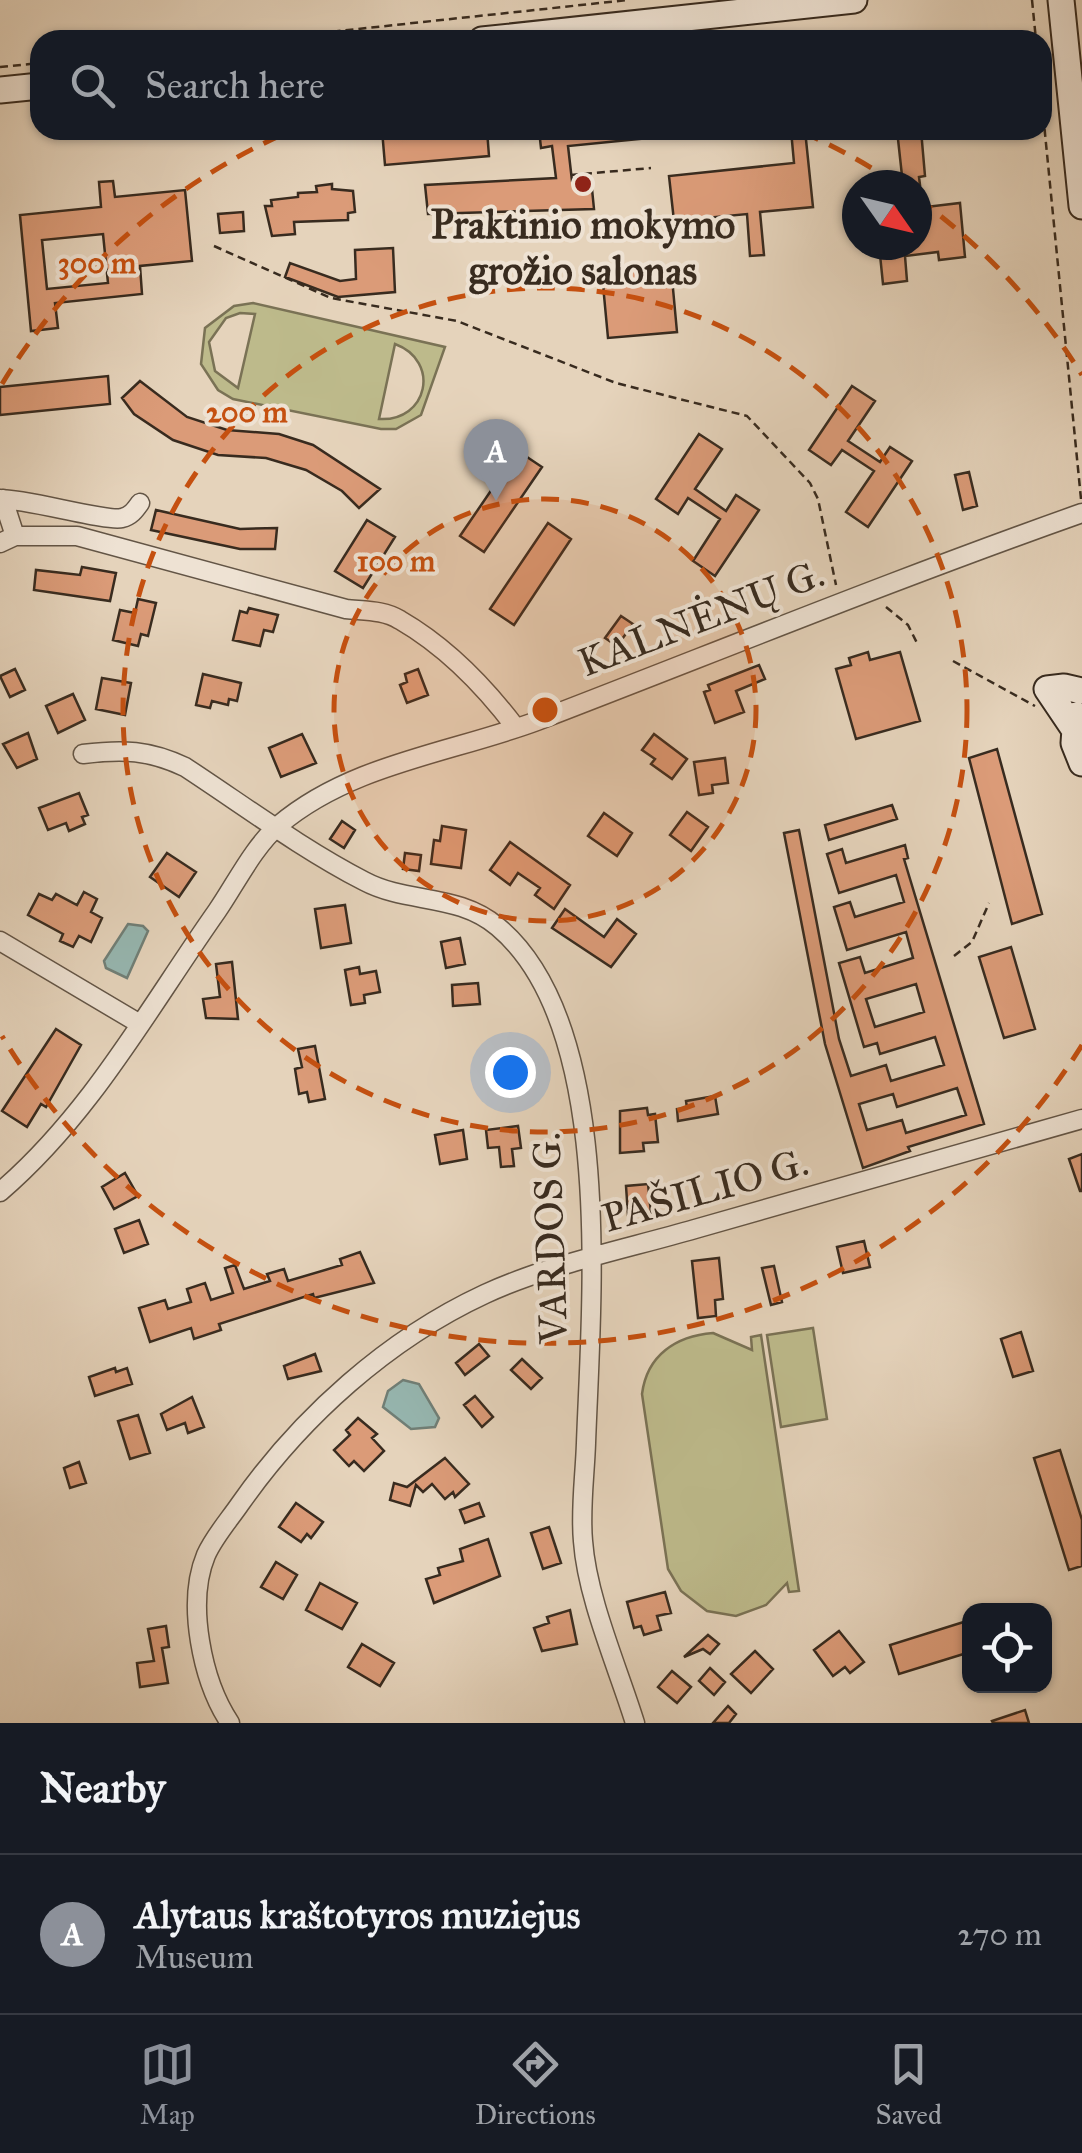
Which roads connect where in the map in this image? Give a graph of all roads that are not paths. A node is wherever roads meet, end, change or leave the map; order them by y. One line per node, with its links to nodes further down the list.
1 (854, 0): 3 (street)
2 (1061, 0): 6 (street)
3 (575, 30)
4 (30, 87): 5 (street)
5 (0, 90)
6 (1082, 206)
7 (2, 499): 8 (street); 10 (street)
8 (140, 502)
9 (1082, 509): 13 (street, KALNĖNŲ G.)
10 (8, 540): 13 (street)
11 (1082, 692): 14 (street)
12 (1082, 701): 14 (street)
13 (516, 728): 17 (street, KALNĖNŲ G.)
14 (1074, 730): 16 (street)
15 (84, 754): 17 (street, VARDOS G.)
16 (1082, 763)
17 (276, 827): 19 (street, KALNĖNŲ G.); 22 (street, VARDOS G.)
18 (0, 941): 19 (street)
19 (140, 1024): 21 (street, KALNĖNŲ G.)
20 (1082, 1118): 22 (street, PAŠILIO G.)
21 (0, 1192)
22 (593, 1258): 23 (street, PAŠILIO G.); 24 (street, VARDOS G.)
23 (230, 1723)
24 (635, 1723)

